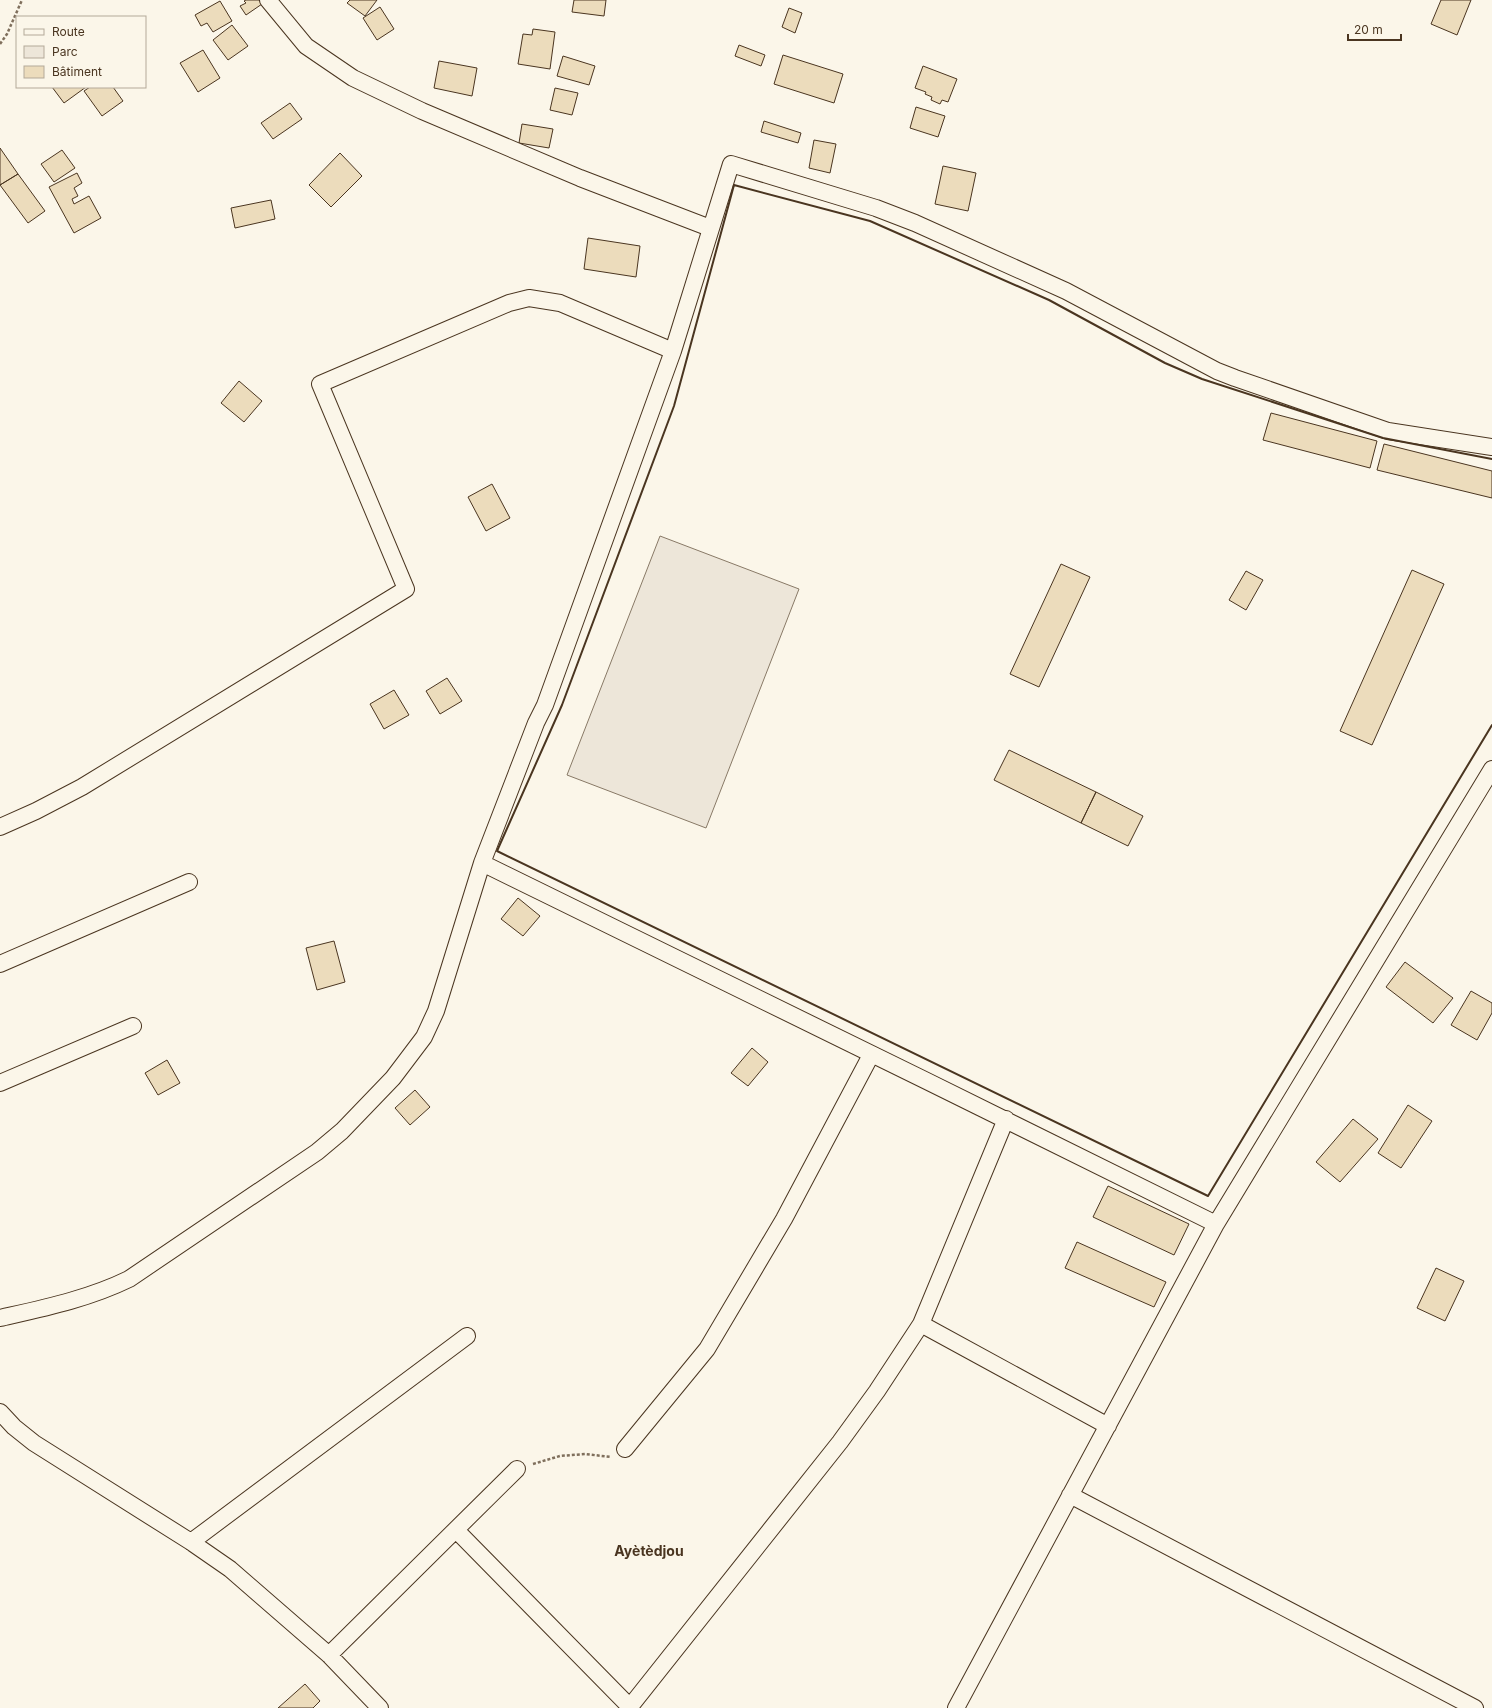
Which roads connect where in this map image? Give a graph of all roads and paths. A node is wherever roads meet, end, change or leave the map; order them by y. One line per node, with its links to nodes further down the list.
1 (22, 0): 3 (path)
2 (268, 0): 4 (street)
3 (0, 44)
4 (710, 228): 5 (street); 6 (street)
5 (673, 351): 8 (street); 9 (street)
6 (1492, 447)
7 (1492, 769): 16 (street)
8 (0, 827)
9 (482, 864): 13 (street); 17 (street)
10 (189, 882): 11 (street)
11 (0, 964)
12 (133, 1026): 14 (street)
13 (871, 1055): 15 (street); 22 (street)
14 (0, 1083)
15 (1006, 1120): 16 (street); 18 (street)
16 (1216, 1224): 21 (street)
17 (0, 1318)
18 (920, 1324): 21 (street); 29 (street)
19 (467, 1336): 26 (street)
20 (0, 1412): 26 (street)
21 (1108, 1426): 24 (street)
22 (625, 1449): 23 (path)
23 (517, 1469): 25 (street)
24 (1070, 1495): 30 (street); 31 (street)
25 (456, 1530): 27 (street); 29 (street)
26 (191, 1542): 27 (street)
27 (329, 1656): 28 (street)
28 (380, 1708)
29 (630, 1708)
30 (956, 1708)
31 (1475, 1708)

